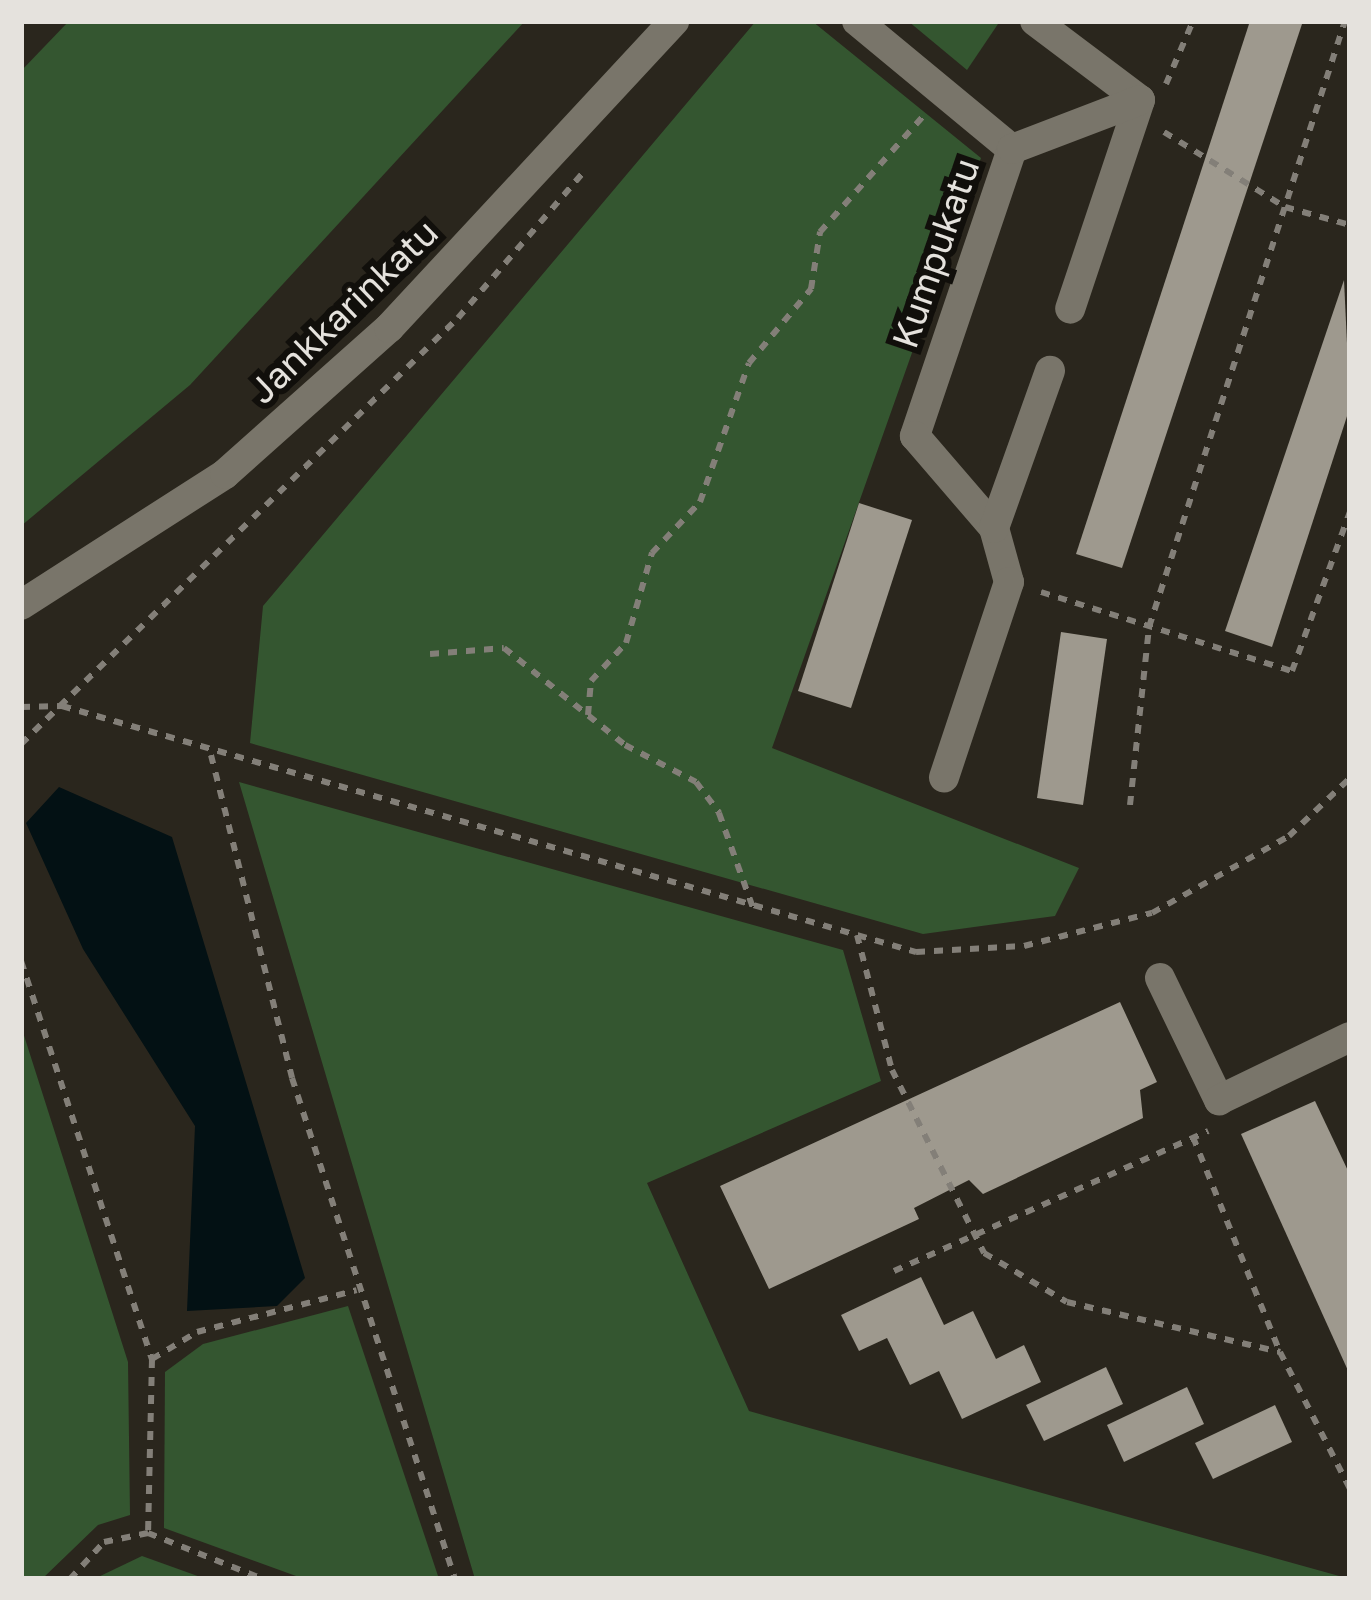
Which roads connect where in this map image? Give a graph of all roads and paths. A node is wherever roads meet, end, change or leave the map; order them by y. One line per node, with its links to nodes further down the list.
1 (674, 21): 17 (street, Jankkarinkatu)
2 (857, 21): 6 (street, Kumpukatu)
3 (1035, 21): 7 (street)
4 (1193, 21): 7 (path)
5 (1345, 21): 10 (path)
6 (945, 94): 8 (street, Kumpukatu); 22 (path)
7 (1140, 100): 8 (street); 10 (path); 12 (street)
8 (1012, 148): 15 (street, Kumpukatu)
9 (593, 161): 21 (path)
10 (1285, 207): 11 (path); 18 (path)
11 (1350, 224)
12 (1070, 309)
13 (1050, 371): 15 (street)
14 (1350, 512): 18 (path)
15 (994, 528): 16 (street)
16 (1009, 582): 18 (path); 25 (street)
17 (21, 605)
18 (1149, 627): 27 (path)
19 (430, 654): 22 (path)
20 (21, 706): 21 (path)
21 (62, 706): 23 (path); 24 (path)
22 (588, 716): 28 (path)
23 (21, 744)
24 (211, 754): 28 (path); 37 (path)
25 (944, 777)
26 (1350, 778): 29 (path)
27 (1130, 805)
28 (753, 908): 29 (path)
29 (856, 935): 35 (path)
30 (21, 962): 39 (path)
31 (1160, 978): 32 (street)
32 (1341, 1041)
33 (1228, 1122): 34 (path)
34 (1193, 1137): 35 (path); 38 (path)
35 (973, 1231): 36 (path); 38 (path)
36 (894, 1271)
37 (357, 1290): 39 (path); 44 (path)
38 (1280, 1352): 40 (path)
39 (152, 1360): 41 (path)
40 (1350, 1490)
41 (148, 1533): 42 (path); 43 (path)
42 (70, 1579)
43 (263, 1579)
44 (455, 1579)

